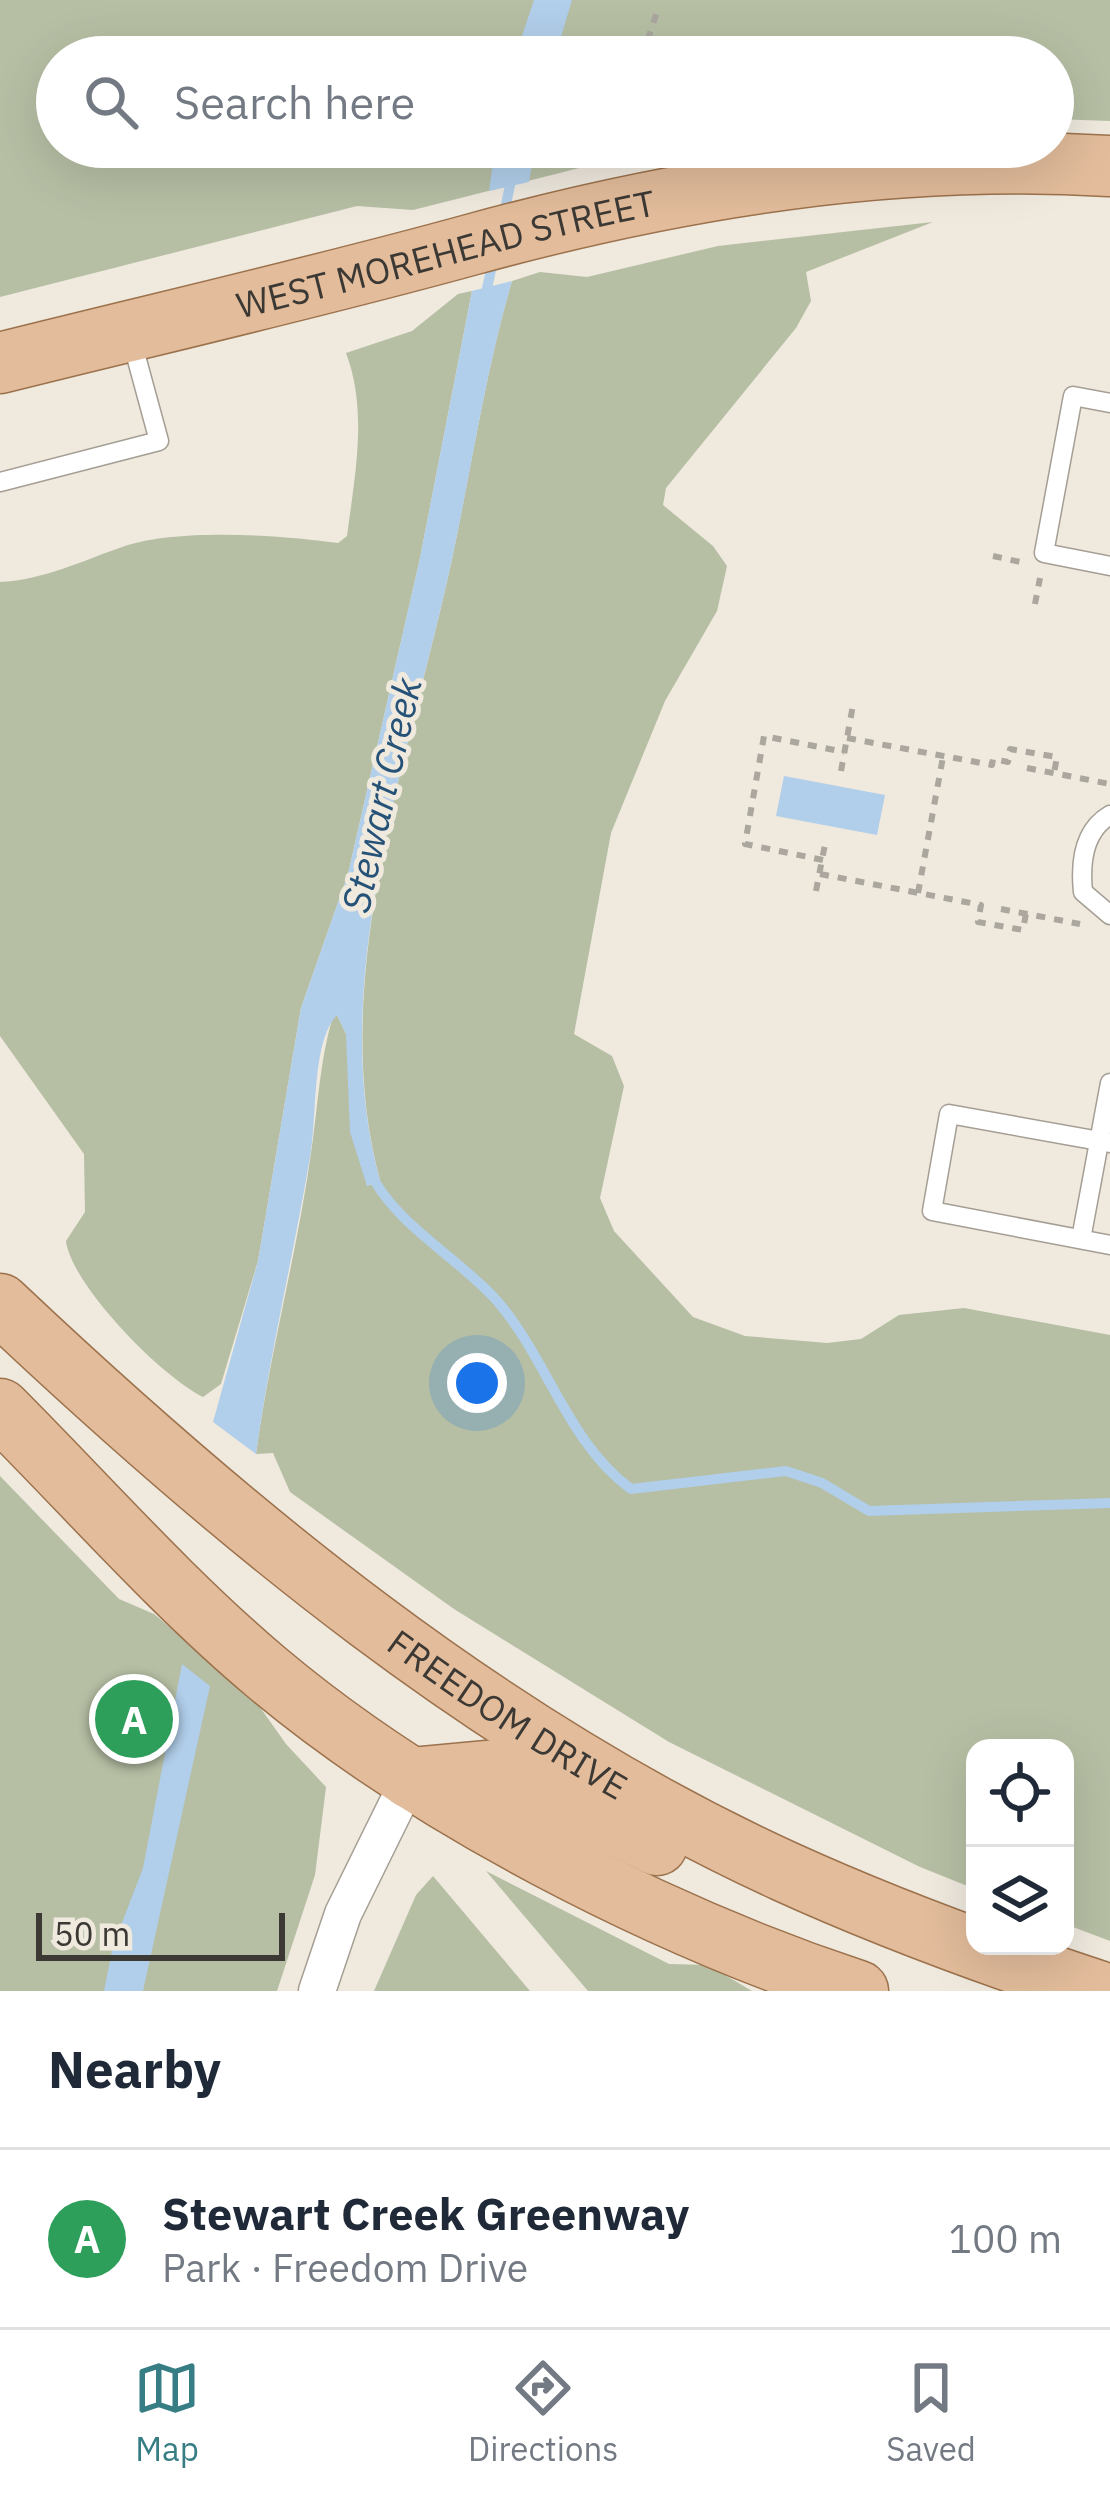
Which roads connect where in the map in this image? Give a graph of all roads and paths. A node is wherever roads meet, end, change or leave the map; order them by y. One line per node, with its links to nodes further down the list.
1 (656, 12): 2 (path)
2 (649, 36)
3 (1074, 165): 4 (main road, WEST MOREHEAD STREET)
4 (1110, 166)
5 (896, 168): 6 (main road, WEST MOREHEAD STREET)
6 (129, 331): 7 (main road, WEST MOREHEAD STREET); 9 (lane)
7 (0, 363)
8 (1110, 403): 10 (lane)
9 (0, 482)
10 (1110, 566)
11 (853, 705): 12 (path)
12 (847, 738): 13 (path); 14 (path)
13 (844, 752): 16 (path); 21 (path)
14 (944, 757): 17 (path); 24 (path)
15 (1028, 768): 17 (path)
16 (841, 771)
17 (1054, 773): 18 (path)
18 (1110, 784)
19 (1110, 815): 27 (lane)
20 (826, 839): 21 (path)
21 (823, 860): 22 (path)
22 (820, 874): 23 (path); 24 (path)
23 (816, 891)
24 (918, 893): 26 (path)
25 (1001, 909): 26 (path)
26 (1026, 913): 28 (path)
27 (1110, 915)
28 (1089, 926)
29 (1110, 1083): 30 (lane)
30 (1104, 1142): 31 (lane); 31 (lane)
31 (1081, 1239): 32 (lane)
32 (1110, 1244)
33 (0, 1304): 35 (main road, FREEDOM DRIVE)
34 (0, 1408): 36 (main road)
35 (473, 1694): 36 (main road); 37 (main road, FREEDOM DRIVE)
36 (410, 1778): 37 (main road); 38 (street); 39 (main road)
37 (843, 1896): 40 (main road, FREEDOM DRIVE)
38 (317, 1991)
39 (858, 1991)
40 (1098, 1991)

